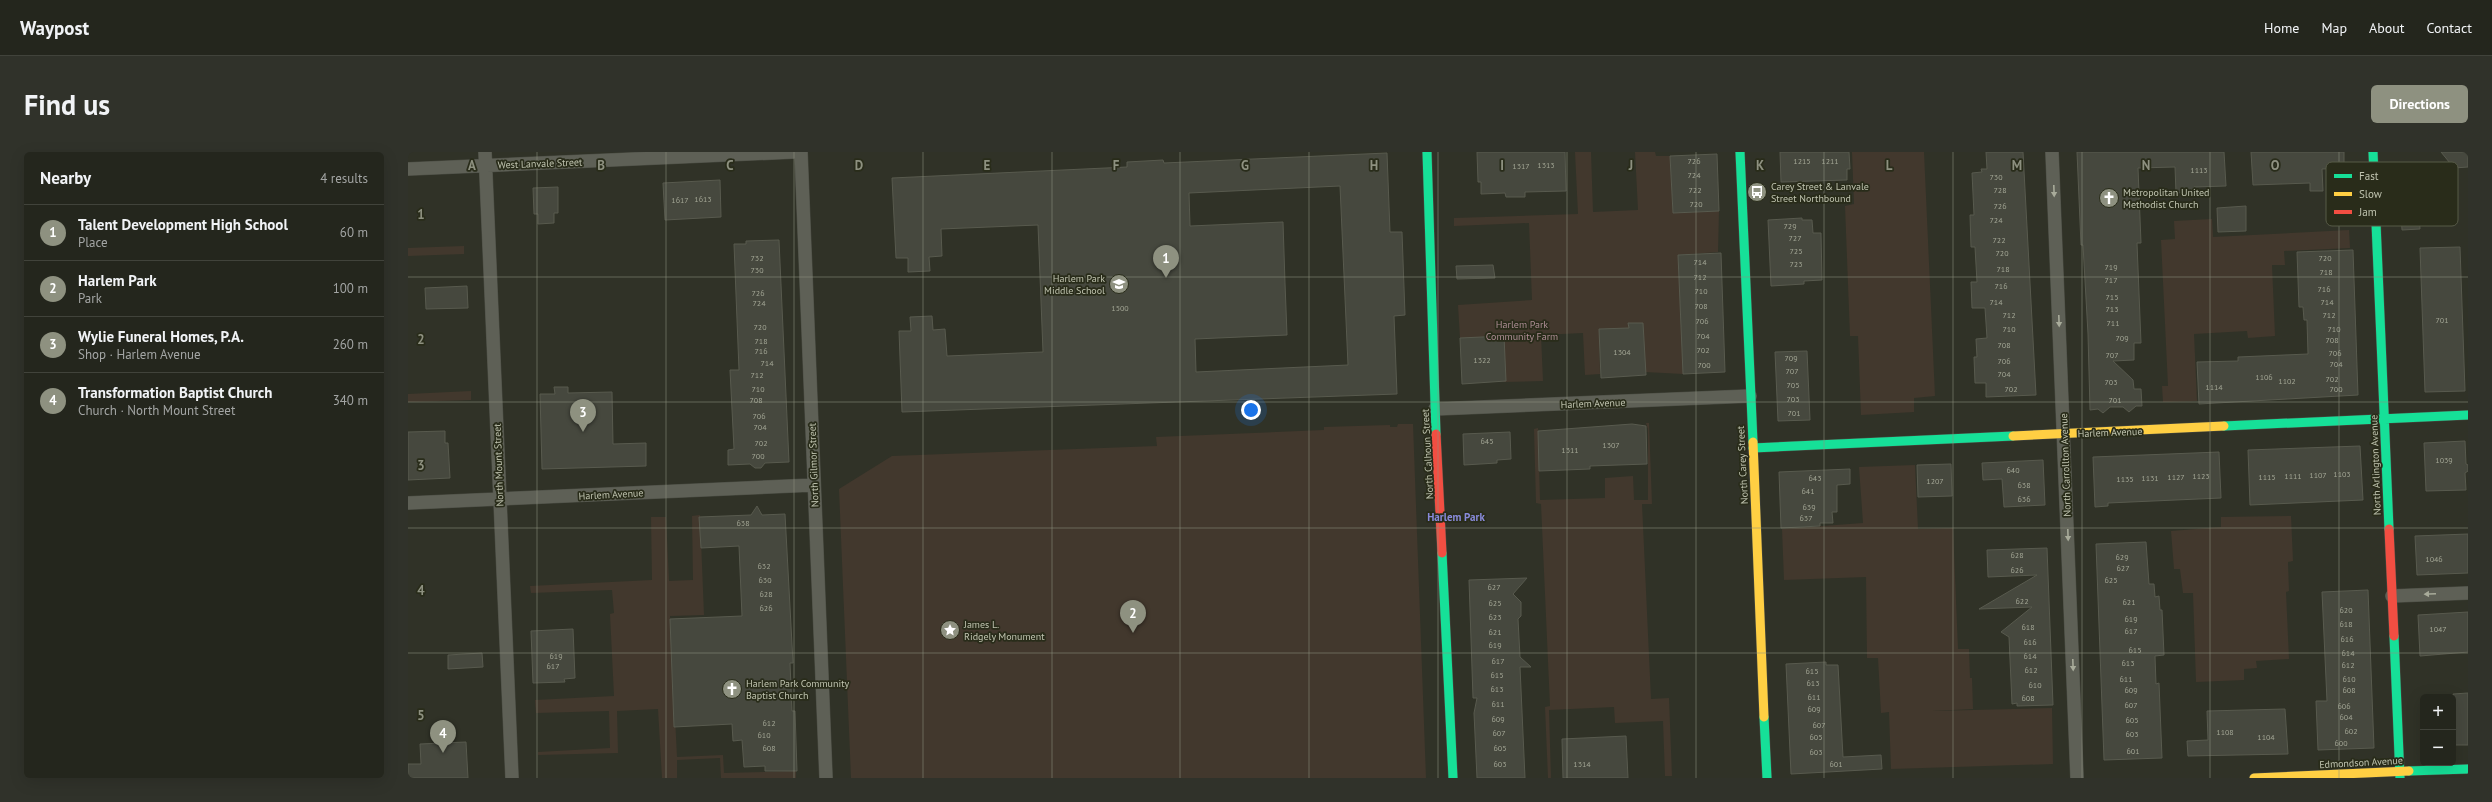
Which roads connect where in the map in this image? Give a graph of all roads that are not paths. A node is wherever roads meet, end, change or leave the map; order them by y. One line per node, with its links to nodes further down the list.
1 (485, 152): 9 (street, North Mount Street)
2 (793, 152): 9 (street, West Lanvale Street)
3 (801, 152): 18 (street, North Gilmor Street)
4 (1427, 152): 13 (street, North Calhoun Street)
5 (1740, 152): 12 (street, North Carey Street)
6 (2052, 152): 16 (street, North Carrollton Avenue, one-way to 16)
7 (2373, 152): 8 (street, North Arlington Avenue)
8 (2373, 162)
9 (485, 166): 10 (street, West Lanvale Street); 19 (street, North Mount Street)
10 (408, 169)
11 (2376, 226): 15 (street, North Arlington Avenue)
12 (1750, 396): 13 (street, Harlem Avenue); 17 (street, North Carey Street)
13 (1435, 409): 27 (street, North Calhoun Street)
14 (2468, 415): 15 (street, Harlem Avenue)
15 (2384, 419): 16 (street, Harlem Avenue); 22 (street, North Arlington Avenue)
16 (2064, 434): 17 (street, Harlem Avenue); 29 (street, North Carrollton Avenue, one-way to 29)
17 (1753, 448): 28 (street, North Carey Street)
18 (814, 485): 19 (street, Harlem Avenue); 26 (street, North Gilmor Street)
19 (500, 499): 20 (street, Harlem Avenue); 25 (street, North Mount Street)
20 (408, 503)
21 (2468, 593): 22 (street, one-way to 22)
22 (2392, 596): 24 (street, North Arlington Avenue)
23 (2468, 769): 24 (street, Edmondson Avenue)
24 (2400, 775): 30 (street, Edmondson Avenue)
25 (512, 778)
26 (826, 778)
27 (1453, 778)
28 (1767, 778)
29 (2077, 778)
30 (2254, 778)

